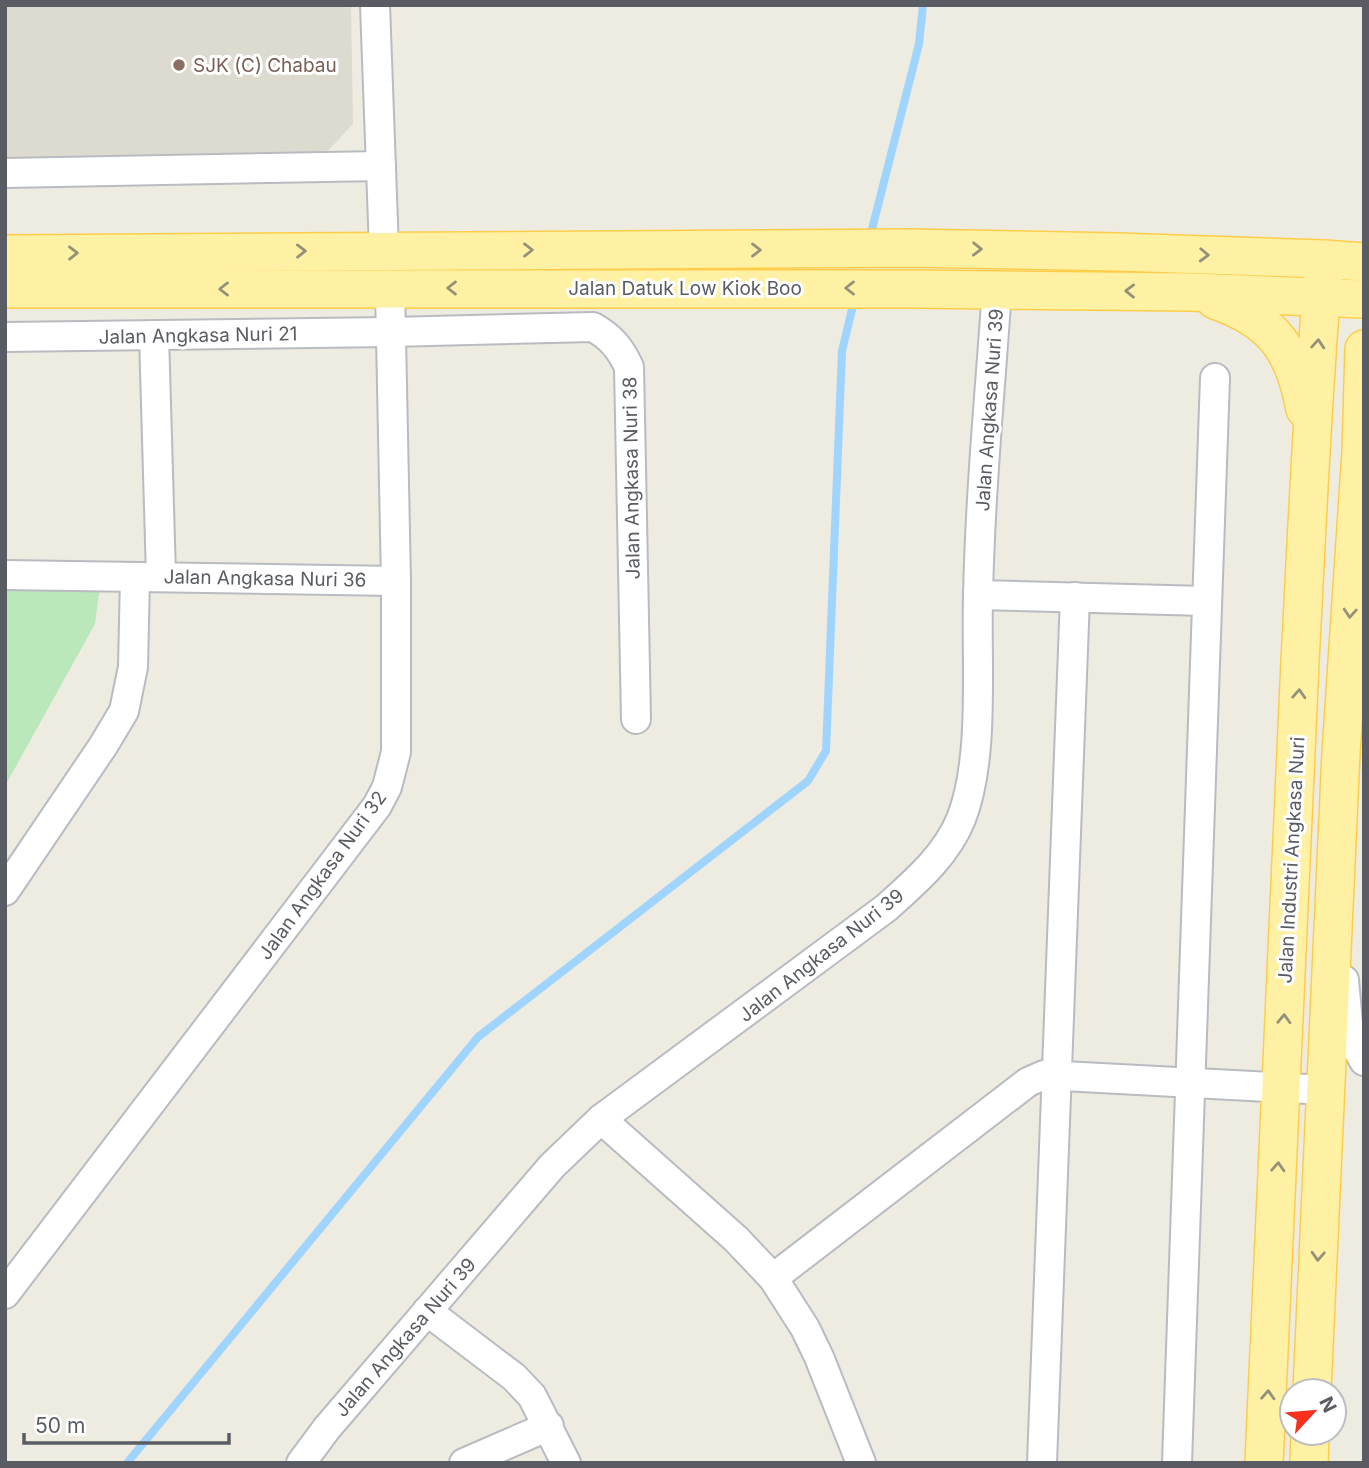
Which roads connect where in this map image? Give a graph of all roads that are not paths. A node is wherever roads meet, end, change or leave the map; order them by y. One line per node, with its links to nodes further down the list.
1 (375, 5): 2 (street)
2 (381, 166): 3 (street); 4 (street)
3 (5, 173)
4 (384, 250): 5 (main road, Jalan Datuk Low Kiok Boo, one-way to 4); 6 (main road, Jalan Datuk Low Kiok Boo, one-way to 6)
5 (5, 254)
6 (1324, 259): 7 (main road, Jalan Datuk Low Kiok Boo); 12 (main road, Jalan Industri Angkasa Nuri)
7 (1364, 262)
8 (390, 288): 9 (main road, Jalan Datuk Low Kiok Boo, one-way to 9); 10 (main road, Jalan Datuk Low Kiok Boo, one-way to 8); 14 (street, Jalan Angkasa Nuri 32)
9 (5, 289)
10 (998, 289): 11 (main road, Jalan Datuk Low Kiok Boo, one-way to 10); 24 (street, Jalan Angkasa Nuri 39)
11 (1190, 292): 12 (main road, Jalan Datuk Low Kiok Boo); 19 (main road)
12 (1321, 297): 13 (main road, Jalan Datuk Low Kiok Boo); 19 (main road, Jalan Industri Angkasa Nuri, one-way to 12)
13 (1364, 299)
14 (391, 332): 15 (street, Jalan Angkasa Nuri 21); 23 (street, Jalan Angkasa Nuri 32); 27 (street, Jalan Angkasa Nuri 38)
15 (153, 335): 16 (street, Jalan Angkasa Nuri 21); 22 (street)
16 (5, 337)
17 (1364, 349): 20 (main road)
18 (1215, 378): 26 (street)
19 (1311, 441): 33 (main road, Jalan Industri Angkasa Nuri, one-way to 19)
20 (1363, 447): 28 (main road, one-way to 28)
21 (5, 575): 22 (street, Jalan Angkasa Nuri 36)
22 (148, 576): 23 (street, Jalan Angkasa Nuri 36); 29 (street, Jalan Angkasa Nuri 36)
23 (396, 581): 37 (street, Jalan Angkasa Nuri 32)
24 (978, 595): 25 (street); 35 (street, Jalan Angkasa Nuri 39)
25 (1075, 597): 26 (street); 31 (street)
26 (1206, 601): 32 (street)
27 (636, 719)
28 (1340, 753): 30 (street); 34 (main road)
29 (5, 891)
30 (1364, 1061)
31 (1057, 1076): 32 (street); 36 (street); 45 (street)
32 (1190, 1082): 33 (street); 46 (street)
33 (1282, 1087): 34 (street); 47 (main road, Jalan Industri Angkasa Nuri, one-way to 33)
34 (1326, 1090): 39 (main road, one-way to 39)
35 (601, 1119): 36 (street); 38 (street, Jalan Angkasa Nuri 39)
36 (773, 1278): 44 (street)
37 (5, 1294)
38 (427, 1311): 40 (street); 41 (street, Jalan Angkasa Nuri 39)
39 (1313, 1377)
40 (549, 1426): 42 (street); 43 (street)
41 (301, 1463)
42 (464, 1463)
43 (566, 1463)
44 (861, 1463)
45 (1042, 1463)
46 (1177, 1463)
47 (1264, 1463)

